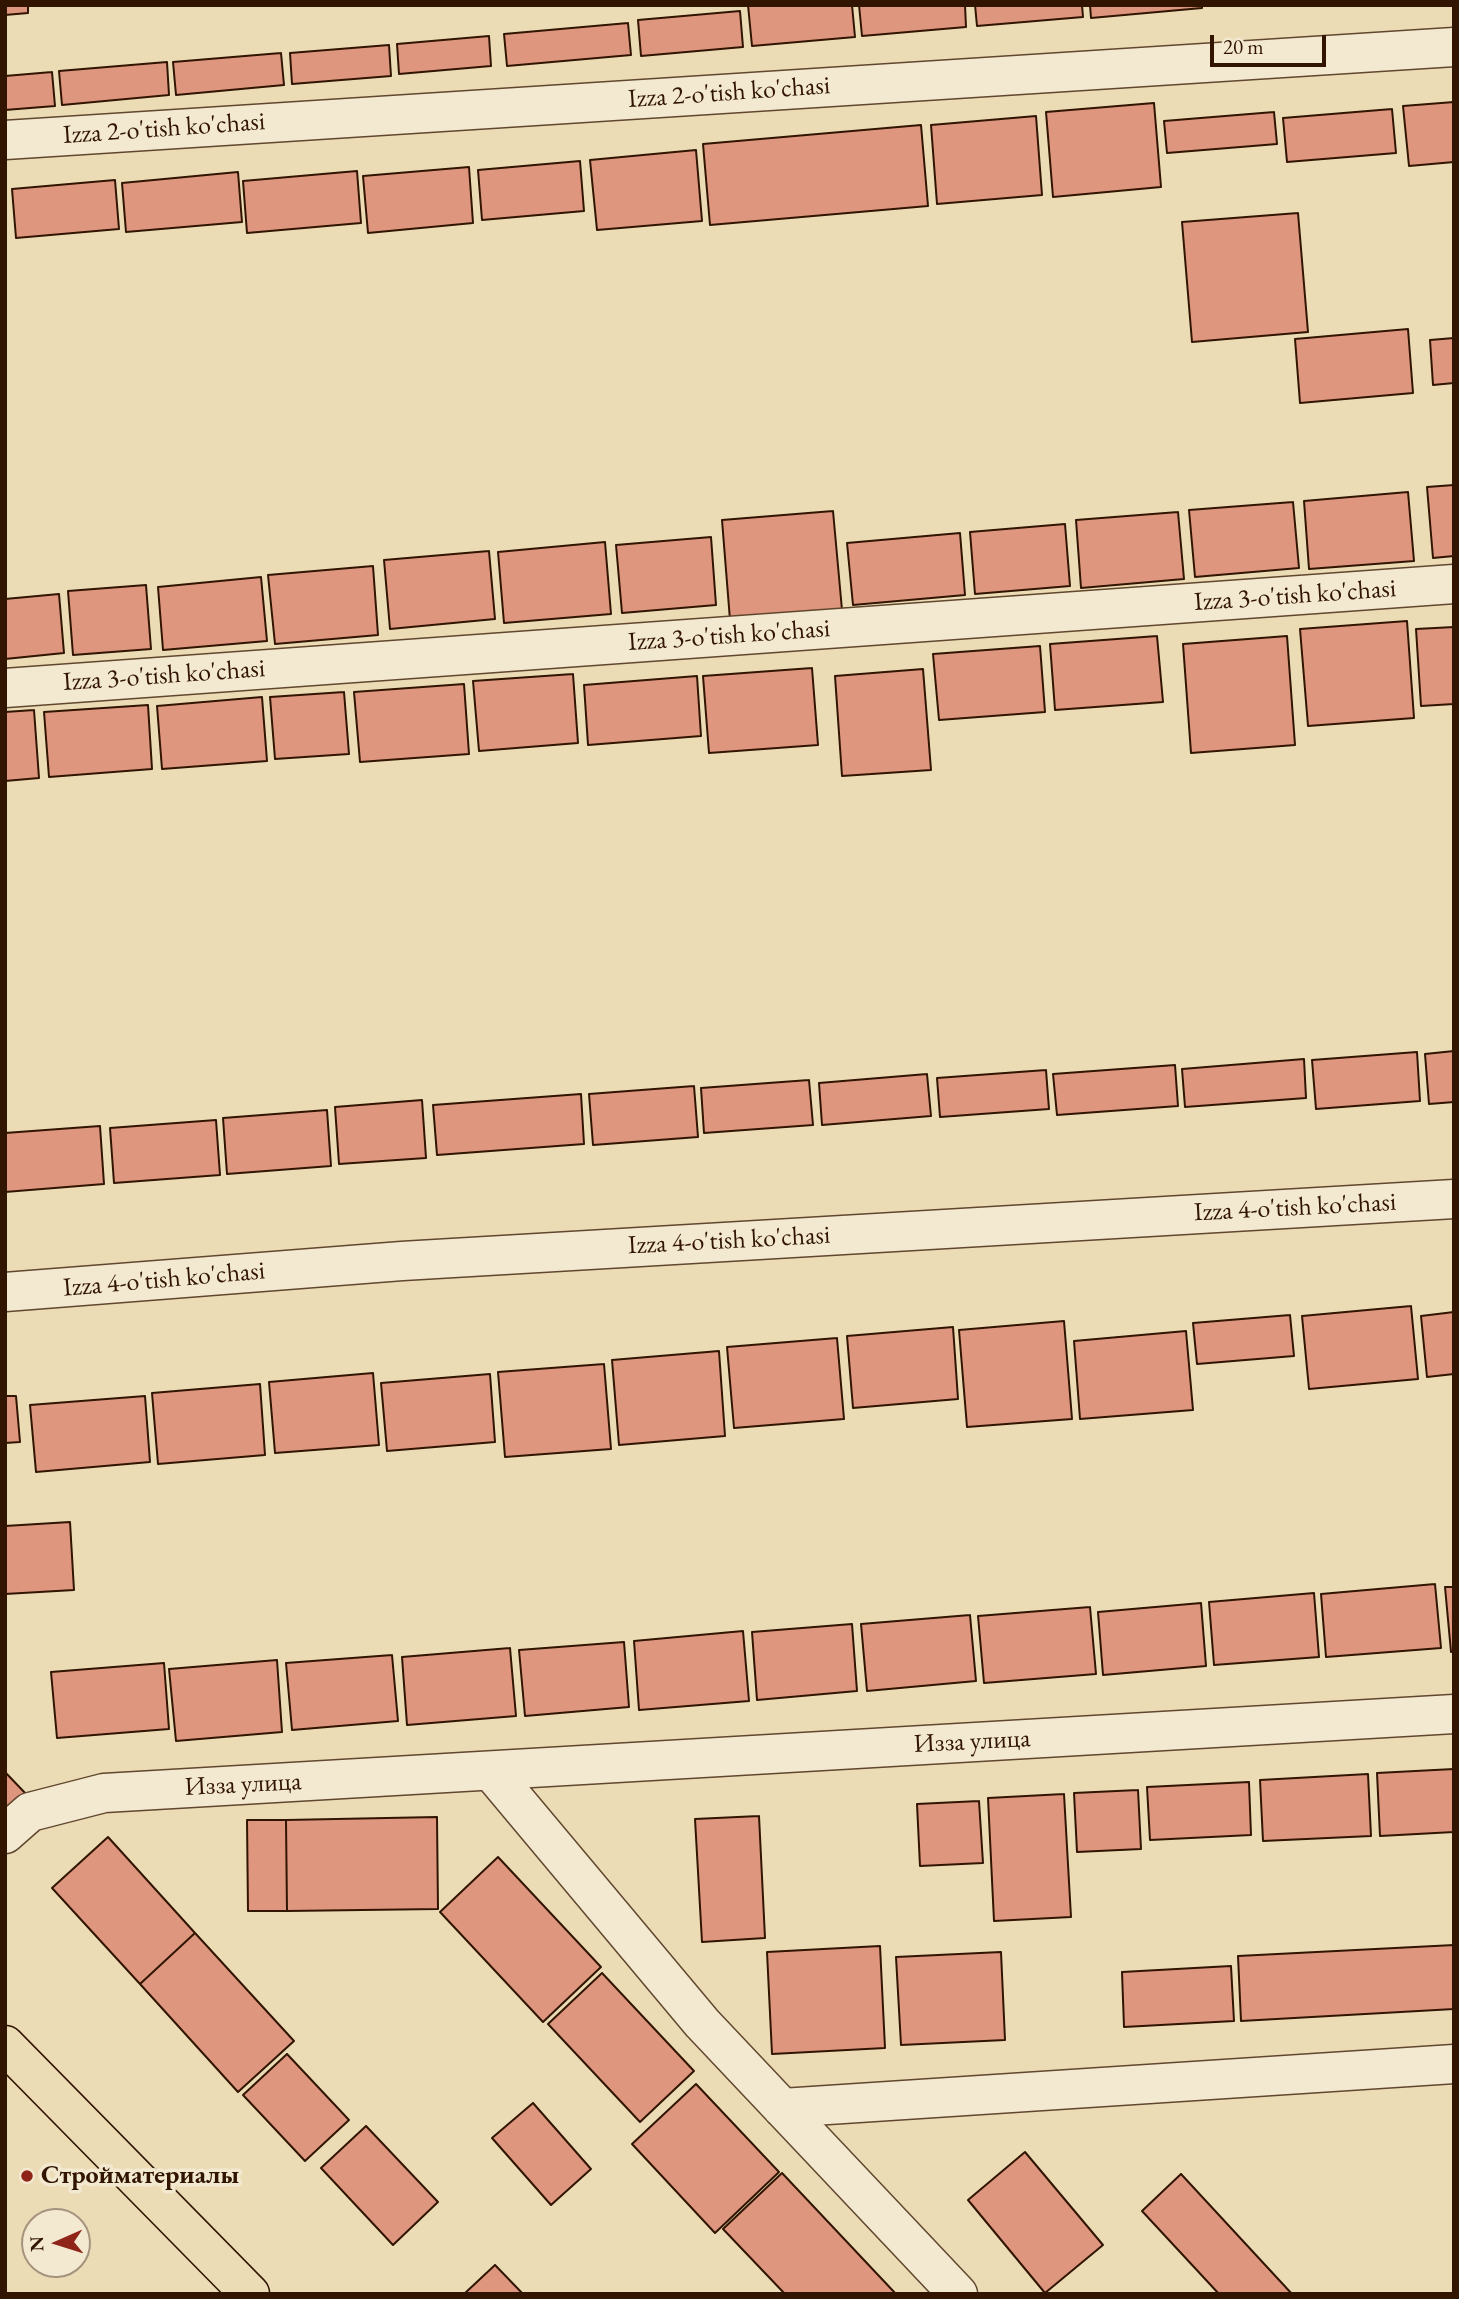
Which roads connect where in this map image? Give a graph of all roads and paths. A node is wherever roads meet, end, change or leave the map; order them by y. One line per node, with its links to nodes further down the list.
1 (1454, 47): 2 (street, Izza 2-o'tish ko'chasi)
2 (5, 139)
3 (1454, 584): 4 (street, Izza 3-o'tish ko'chasi)
4 (5, 688)
5 (1454, 1199): 6 (street, Izza 4-o'tish ko'chasi)
6 (5, 1292)
7 (1454, 1714): 8 (street, Изза улица)
8 (491, 1771): 9 (street, Изза улица); 12 (street)
9 (5, 1834)
10 (5, 2045): 13 (main road)
11 (1454, 2064): 12 (street)
12 (782, 2108): 14 (street)
13 (250, 2294)
14 (958, 2294)

